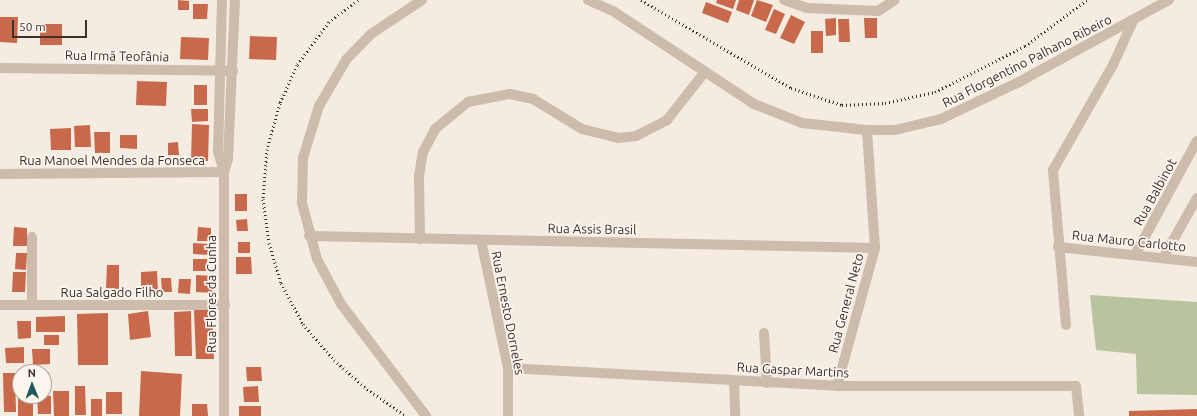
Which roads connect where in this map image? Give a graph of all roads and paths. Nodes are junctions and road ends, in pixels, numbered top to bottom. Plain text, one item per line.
1 (222, 0) edge
2 (235, 0) edge
3 (422, 0) edge
4 (588, 0) edge
5 (784, 0) edge
6 (895, 0) edge
7 (1169, 0) edge
8 (1133, 22) junction
9 (0, 68) edge
10 (220, 70) junction
11 (233, 71) junction
12 (704, 73) junction
13 (867, 130) junction
14 (1197, 141) edge
15 (223, 159) junction
16 (224, 172) junction
17 (0, 174) edge
18 (1197, 198) edge
19 (309, 236) junction
20 (32, 237) dead end
21 (420, 239) junction
22 (481, 240) junction
23 (1058, 247) junction
24 (875, 248) junction
25 (1135, 255) junction
26 (1164, 258) junction
27 (1197, 262) edge
28 (0, 305) edge
29 (32, 305) junction
30 (225, 305) junction
31 (1066, 325) dead end
32 (764, 333) dead end
33 (508, 368) junction
34 (734, 381) junction
35 (767, 383) junction
36 (837, 386) junction
37 (224, 416) edge
38 (426, 416) edge
39 (508, 416) edge
40 (735, 416) edge
41 (1079, 416) edge

1 - 10 street
2 - 11 street
3 - 19 street
4 - 12 street, Rua Florgentino Palhano Ribeiro
5 - 6 street
7 - 8 street, Rua Florgentino Palhano Ribeiro
8 - 13 street, Rua Florgentino Palhano Ribeiro
8 - 23 street
9 - 10 street, Rua Irmã Teofânia
10 - 11 street, Rua Irmã Teofânia
10 - 15 street
11 - 15 street
12 - 13 street, Rua Florgentino Palhano Ribeiro
12 - 21 street
13 - 24 street, Rua General Neto
14 - 25 street, Rua Balbinot
15 - 16 street, Rua Flores da Cunha
16 - 17 street, Rua Manoel Mendes da Fonseca
16 - 30 street, Rua Flores da Cunha
18 - 26 street
19 - 21 street, Rua Assis Brasil
19 - 38 street
20 - 29 street
21 - 22 street, Rua Assis Brasil
22 - 24 street, Rua Assis Brasil
22 - 33 street, Rua Ernesto Dorneles
23 - 25 street, Rua Mauro Carlotto
23 - 31 street
24 - 36 street, Rua General Neto
25 - 26 street, Rua Mauro Carlotto
26 - 27 street, Rua Mauro Carlotto
28 - 29 street, Rua Salgado Filho
29 - 30 street, Rua Salgado Filho
30 - 37 street, Rua Flores da Cunha
32 - 35 street
33 - 34 street, Rua Gaspar Martins
33 - 39 street, Rua Ernesto Dorneles
34 - 35 street, Rua Gaspar Martins
34 - 40 street
35 - 36 street, Rua Gaspar Martins
36 - 41 street, Rua Gaspar Martins

